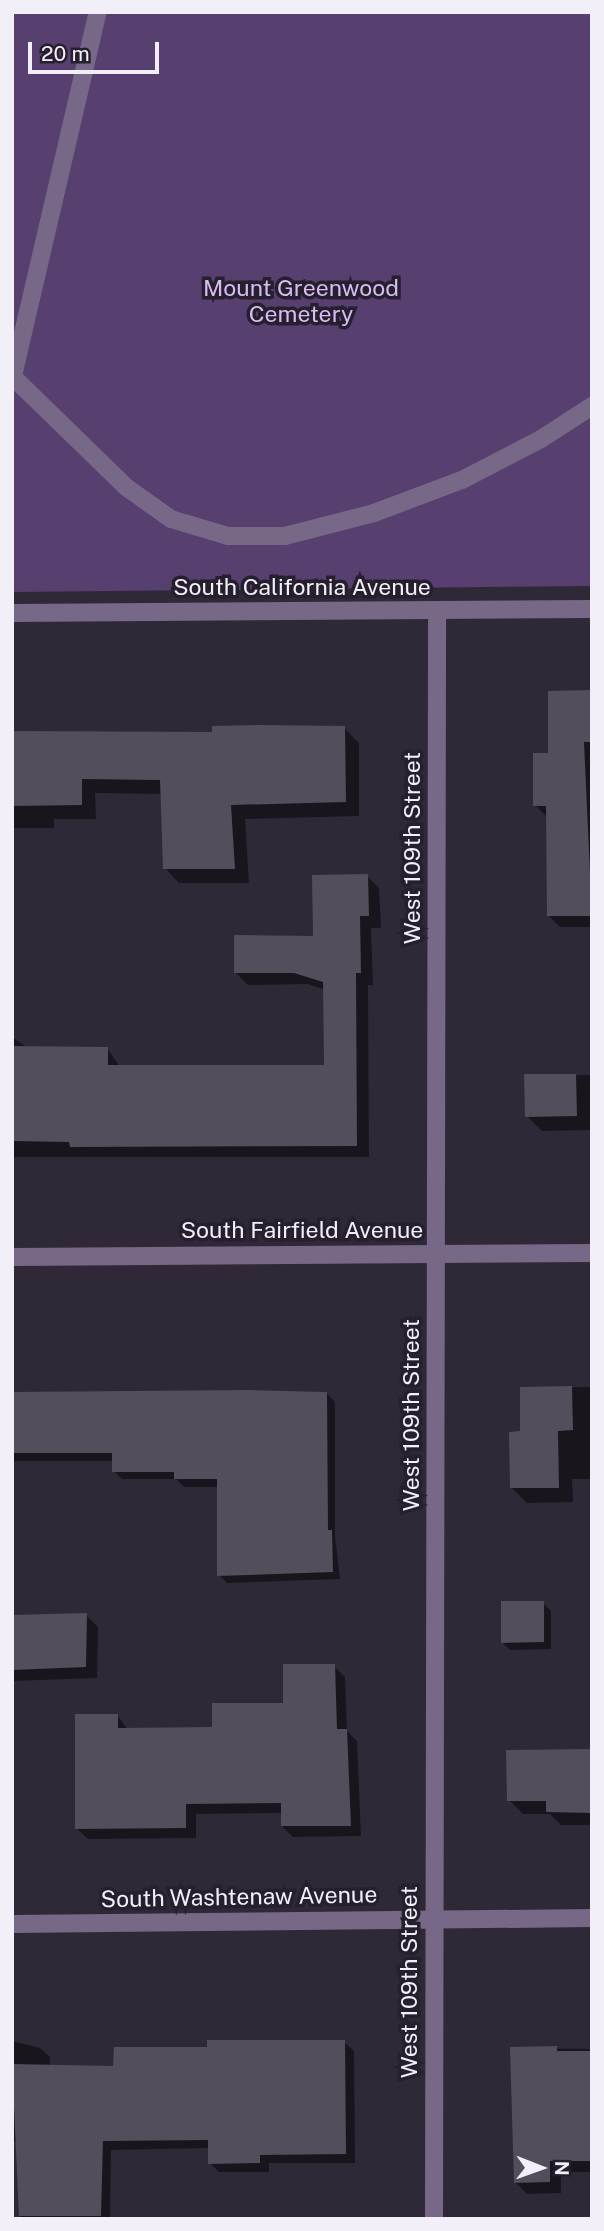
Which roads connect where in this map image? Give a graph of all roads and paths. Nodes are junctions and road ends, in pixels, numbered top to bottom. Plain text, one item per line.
1 (98, 12) edge
2 (13, 376) edge
3 (592, 405) edge
4 (592, 609) edge
5 (437, 611) junction
6 (12, 613) edge
7 (592, 1253) edge
8 (436, 1254) junction
9 (12, 1257) edge
10 (592, 1918) edge
11 (434, 1919) junction
12 (12, 1924) edge
13 (433, 2219) edge

1 - 2 street
2 - 3 street
4 - 5 street, South California Avenue
5 - 6 street, South California Avenue
5 - 8 street, West 109th Street
7 - 8 street, South Fairfield Avenue
8 - 9 street, South Fairfield Avenue
8 - 11 street, West 109th Street
10 - 11 street, South Washtenaw Avenue
11 - 12 street, South Washtenaw Avenue
11 - 13 street, West 109th Street

